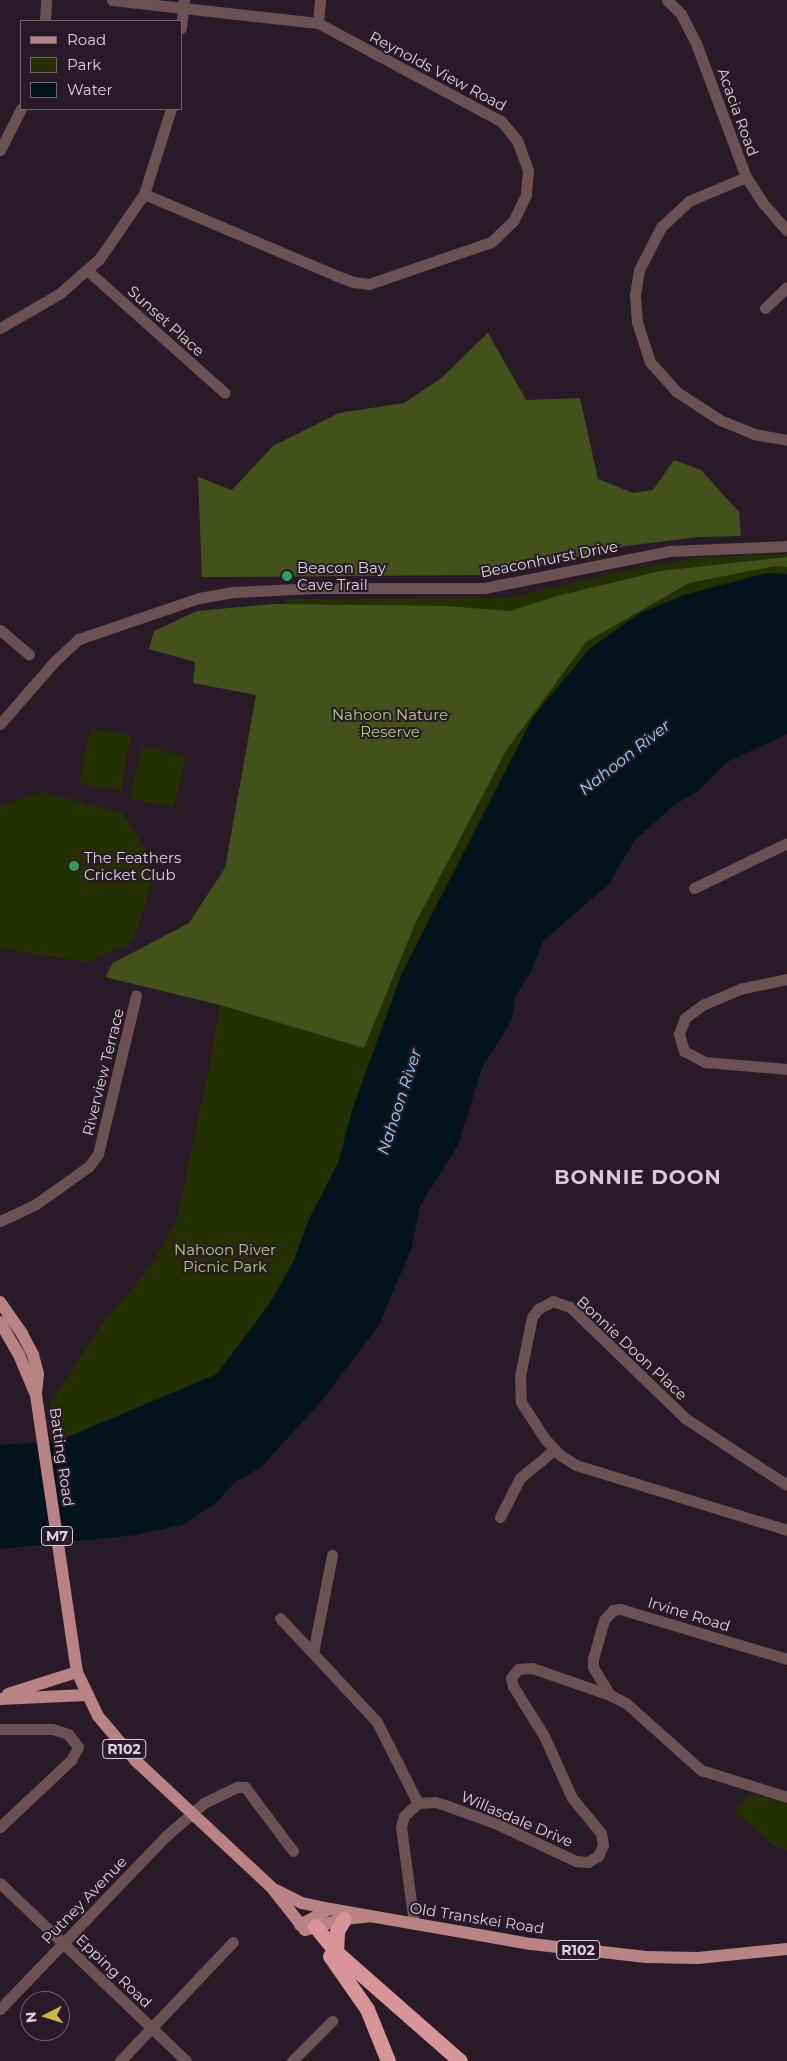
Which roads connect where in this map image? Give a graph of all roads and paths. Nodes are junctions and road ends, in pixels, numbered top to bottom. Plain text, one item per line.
1 (46, 0) edge
2 (112, 0) edge
3 (320, 0) edge
4 (667, 0) edge
5 (184, 4) edge
6 (45, 20) edge
7 (182, 20) edge
8 (318, 23) junction
9 (20, 110) edge
10 (171, 110) edge
11 (0, 150) edge
12 (746, 176) junction
13 (144, 194) junction
14 (787, 231) edge
15 (88, 271) junction
16 (787, 287) edge
17 (765, 308) dead end
18 (0, 328) edge
19 (225, 393) dead end
20 (787, 440) edge
21 (787, 546) edge
22 (0, 630) edge
23 (29, 654) dead end
24 (0, 724) edge
25 (787, 843) edge
26 (694, 888) dead end
27 (787, 979) edge
28 (136, 996) dead end
29 (787, 1069) edge
30 (0, 1221) edge
31 (0, 1302) edge
32 (0, 1322) edge
33 (36, 1395) junction
34 (554, 1450) junction
35 (787, 1486) edge
36 (500, 1518) dead end
37 (787, 1530) edge
38 (332, 1555) dead end
39 (280, 1618) dead end
40 (74, 1649) joint
41 (313, 1653) junction
42 (787, 1659) edge
43 (76, 1672) junction
44 (86, 1695) junction
45 (610, 1695) junction
46 (0, 1698) edge
47 (0, 1729) edge
48 (787, 1797) edge
49 (418, 1803) junction
50 (191, 1812) junction
51 (0, 1827) edge
52 (293, 1851) dead end
53 (0, 1883) edge
54 (272, 1888) junction
55 (330, 1909) junction
56 (371, 1916) junction
57 (344, 1919) junction
58 (305, 1923) junction
59 (414, 1924) junction
60 (233, 1942) dead end
61 (63, 1944) junction
62 (787, 1949) edge
63 (336, 1952) junction
64 (0, 2010) edge
65 (332, 2021) dead end
66 (152, 2028) junction
67 (120, 2061) edge
68 (186, 2061) edge
69 (292, 2061) edge
70 (388, 2061) edge
71 (460, 2061) edge

1 - 6 street
2 - 5 street, Reynolds View Road
3 - 8 street
4 - 12 street, Acacia Road
5 - 7 street
5 - 8 street, Reynolds View Road
8 - 13 street, Reynolds View Road
9 - 11 street
10 - 13 street
12 - 14 street, Acacia Road
12 - 20 street
13 - 15 street
15 - 18 street
15 - 19 street, Sunset Place
16 - 17 street
21 - 24 street, Beaconhurst Drive
22 - 23 street
25 - 26 street
27 - 29 street
28 - 30 street, Riverview Terrace
31 - 33 main road, Batting Road / M7
32 - 33 main road, Batting Road / M7
33 - 40 main road, Batting Road / M7
34 - 35 street, Bonnie Doon Place
34 - 36 street
34 - 37 street, Bonnie Doon Place
38 - 41 street
39 - 41 street
40 - 43 main road, Batting Road / R102
41 - 49 street
42 - 45 street, Irvine Road
43 - 44 main road, R102
43 - 46 main road
44 - 46 main road
44 - 50 main road, R102
45 - 48 street
45 - 49 street, Willasdale Drive
47 - 51 street
49 - 59 street
50 - 52 street, Putney Avenue
50 - 54 main road, R102
50 - 61 street, Putney Avenue
53 - 61 street, Epping Road
54 - 55 main road, Old Transkei Road
54 - 58 main road, R102
55 - 56 main road, Old Transkei Road / R102
55 - 58 main road
56 - 57 main road, Old Transkei Road / R102
56 - 59 main road, Old Transkei Road / R102
57 - 58 main road, Old Transkei Road / R102
57 - 63 highway
58 - 63 highway
58 - 70 highway
59 - 62 main road, Old Transkei Road / R102
60 - 66 street
61 - 64 street, Putney Avenue
61 - 66 street, Epping Road
63 - 71 highway
65 - 69 street
66 - 67 street
66 - 68 street, Epping Road

